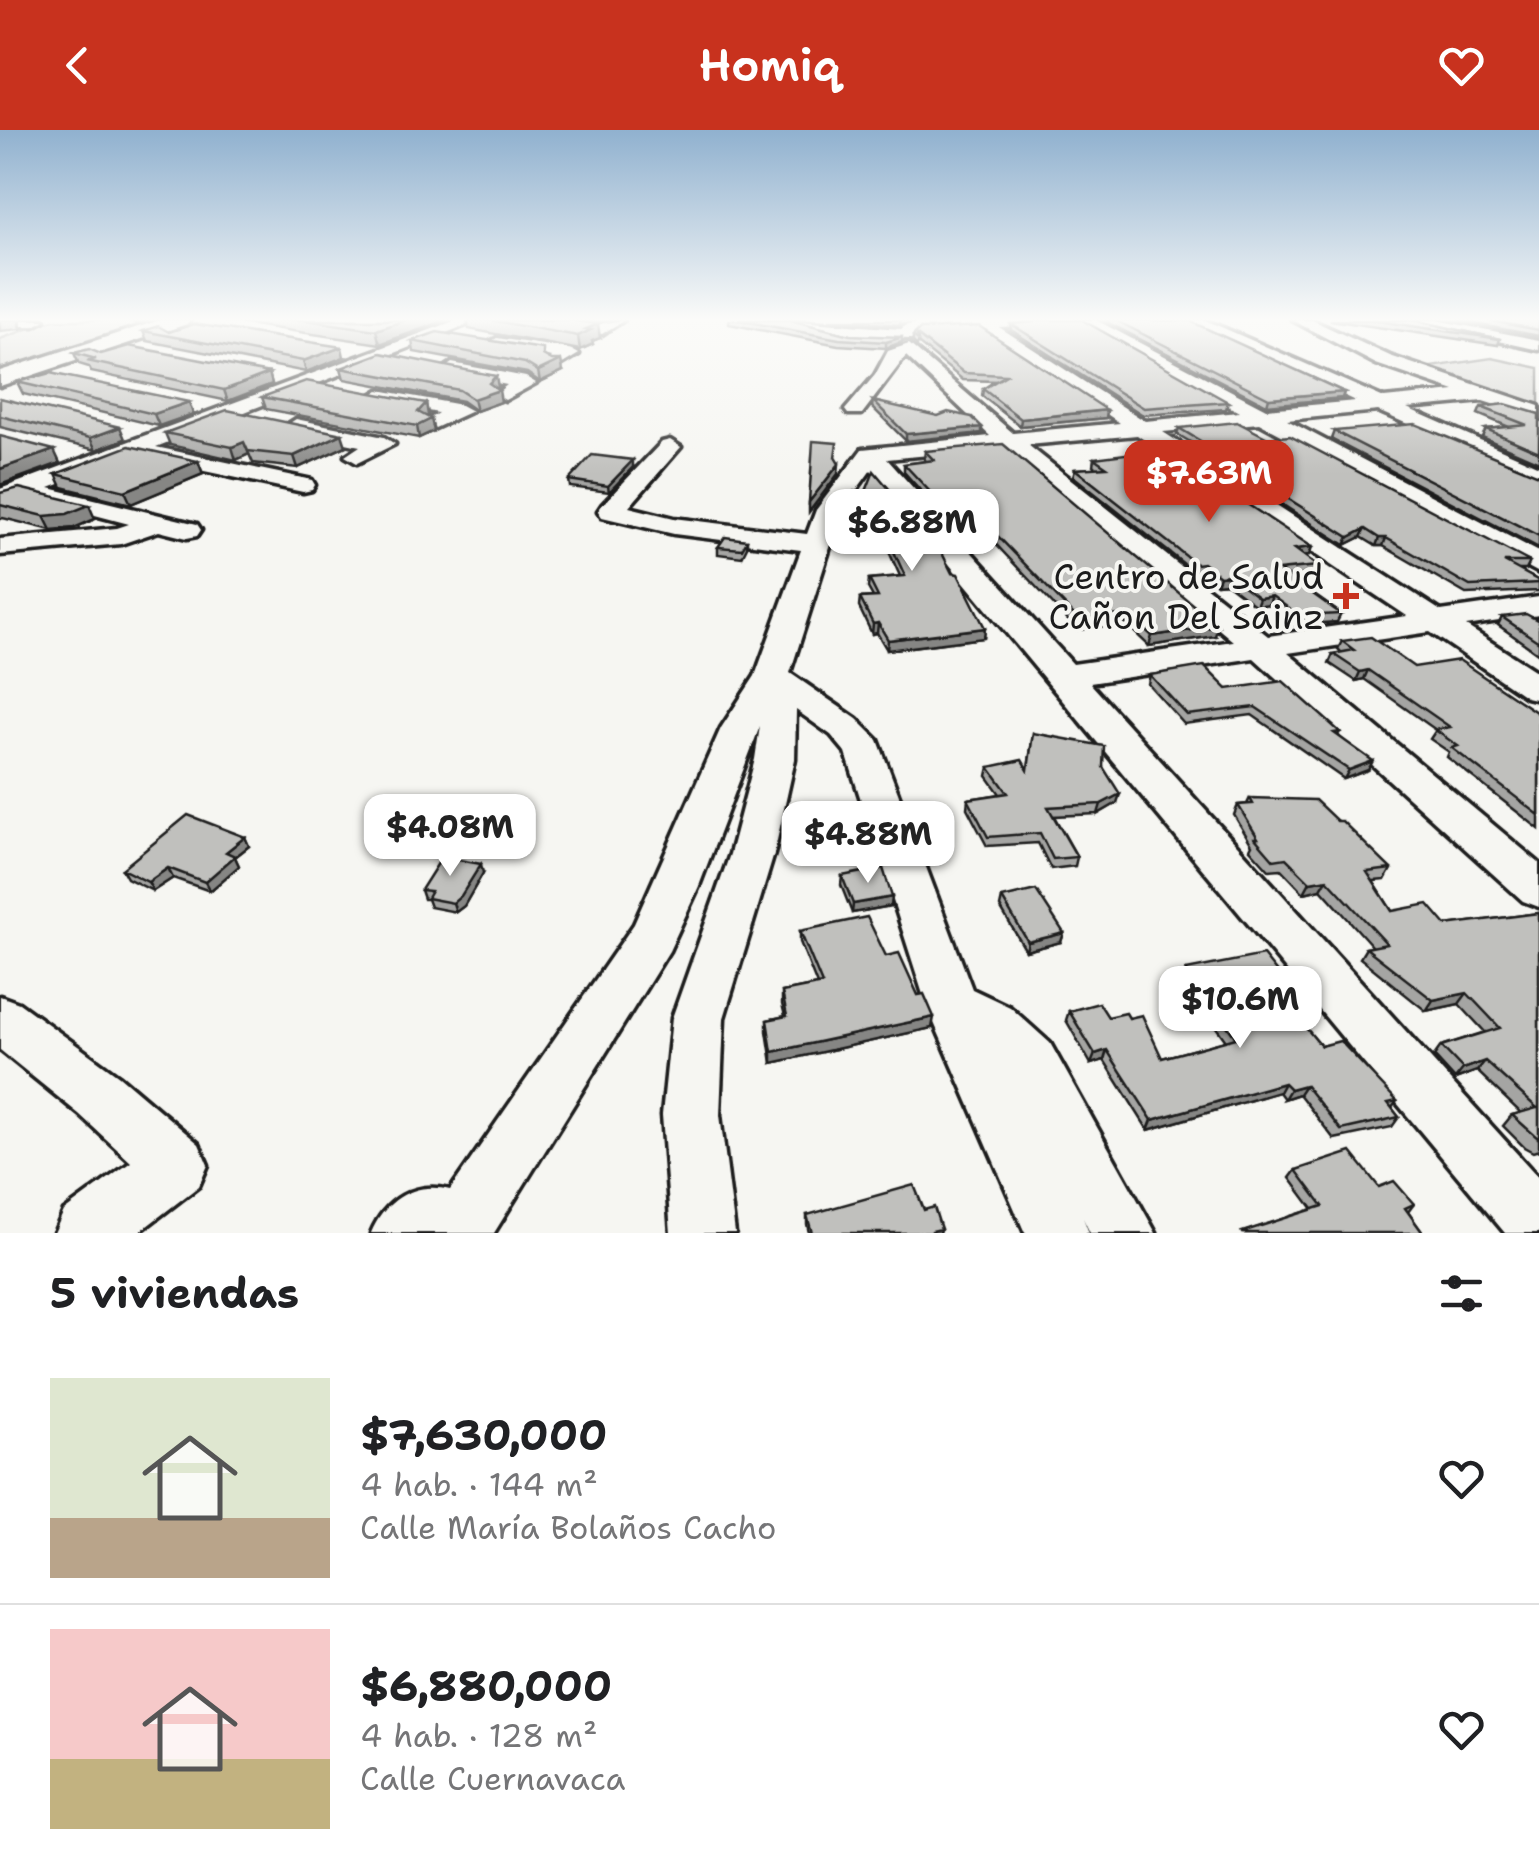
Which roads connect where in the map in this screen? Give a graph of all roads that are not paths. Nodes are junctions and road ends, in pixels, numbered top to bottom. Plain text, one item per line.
1 (42, 371) edge
2 (335, 371) edge
3 (468, 371) edge
4 (886, 371) edge
5 (944, 371) edge
6 (1057, 371) edge
7 (1180, 371) edge
8 (1306, 371) edge
9 (1418, 371) edge
10 (276, 376) dead end
11 (73, 378) edge
12 (9, 382) edge
13 (307, 382) junction
14 (505, 394) dead end
15 (1488, 394) junction
16 (1378, 404) junction
17 (196, 405) dead end
18 (855, 410) dead end
19 (225, 411) junction
20 (1539, 413) edge
21 (1260, 414) junction
22 (435, 422) edge
23 (1142, 426) junction
24 (128, 438) junction
25 (1005, 438) junction
26 (670, 447) dead end
27 (55, 450) edge
28 (870, 454) junction
29 (357, 456) dead end
30 (96, 462) junction
31 (1539, 475) edge
32 (302, 485) dead end
33 (12, 494) edge
34 (157, 523) junction
35 (187, 530) dead end
36 (818, 544) junction
37 (0, 547) edge
38 (1539, 564) edge
39 (1539, 606) edge
40 (1436, 620) junction
41 (1262, 648) junction
42 (772, 676) junction
43 (1064, 676) junction
44 (1539, 689) edge
45 (1539, 889) edge
46 (952, 1004) junction
47 (5, 1031) edge
48 (1539, 1225) edge
49 (441, 1230) edge
50 (86, 1233) edge
51 (703, 1233) edge
52 (1057, 1233) edge
53 (1124, 1233) edge

1 - 12 main road
2 - 13 street
3 - 14 street
4 - 18 street
5 - 25 street
6 - 23 street
7 - 21 street
8 - 16 street
9 - 15 street
10 - 13 street
11 - 12 street
13 - 19 street
13 - 22 street
15 - 16 street
15 - 20 street
16 - 21 street
16 - 31 street
17 - 19 street
19 - 24 street
19 - 29 street
21 - 23 street
21 - 38 street
23 - 25 street
23 - 40 street
24 - 30 street
24 - 32 street
25 - 28 street
25 - 41 street
26 - 36 street
27 - 30 street
28 - 36 street
28 - 43 street
30 - 33 street
33 - 34 street
34 - 35 street
34 - 37 street
36 - 42 street
39 - 40 street
40 - 41 street
40 - 44 street
41 - 43 street
41 - 45 street
42 - 46 street
42 - 49 street
42 - 51 street
43 - 48 street
46 - 52 street
46 - 53 street
47 - 50 street

